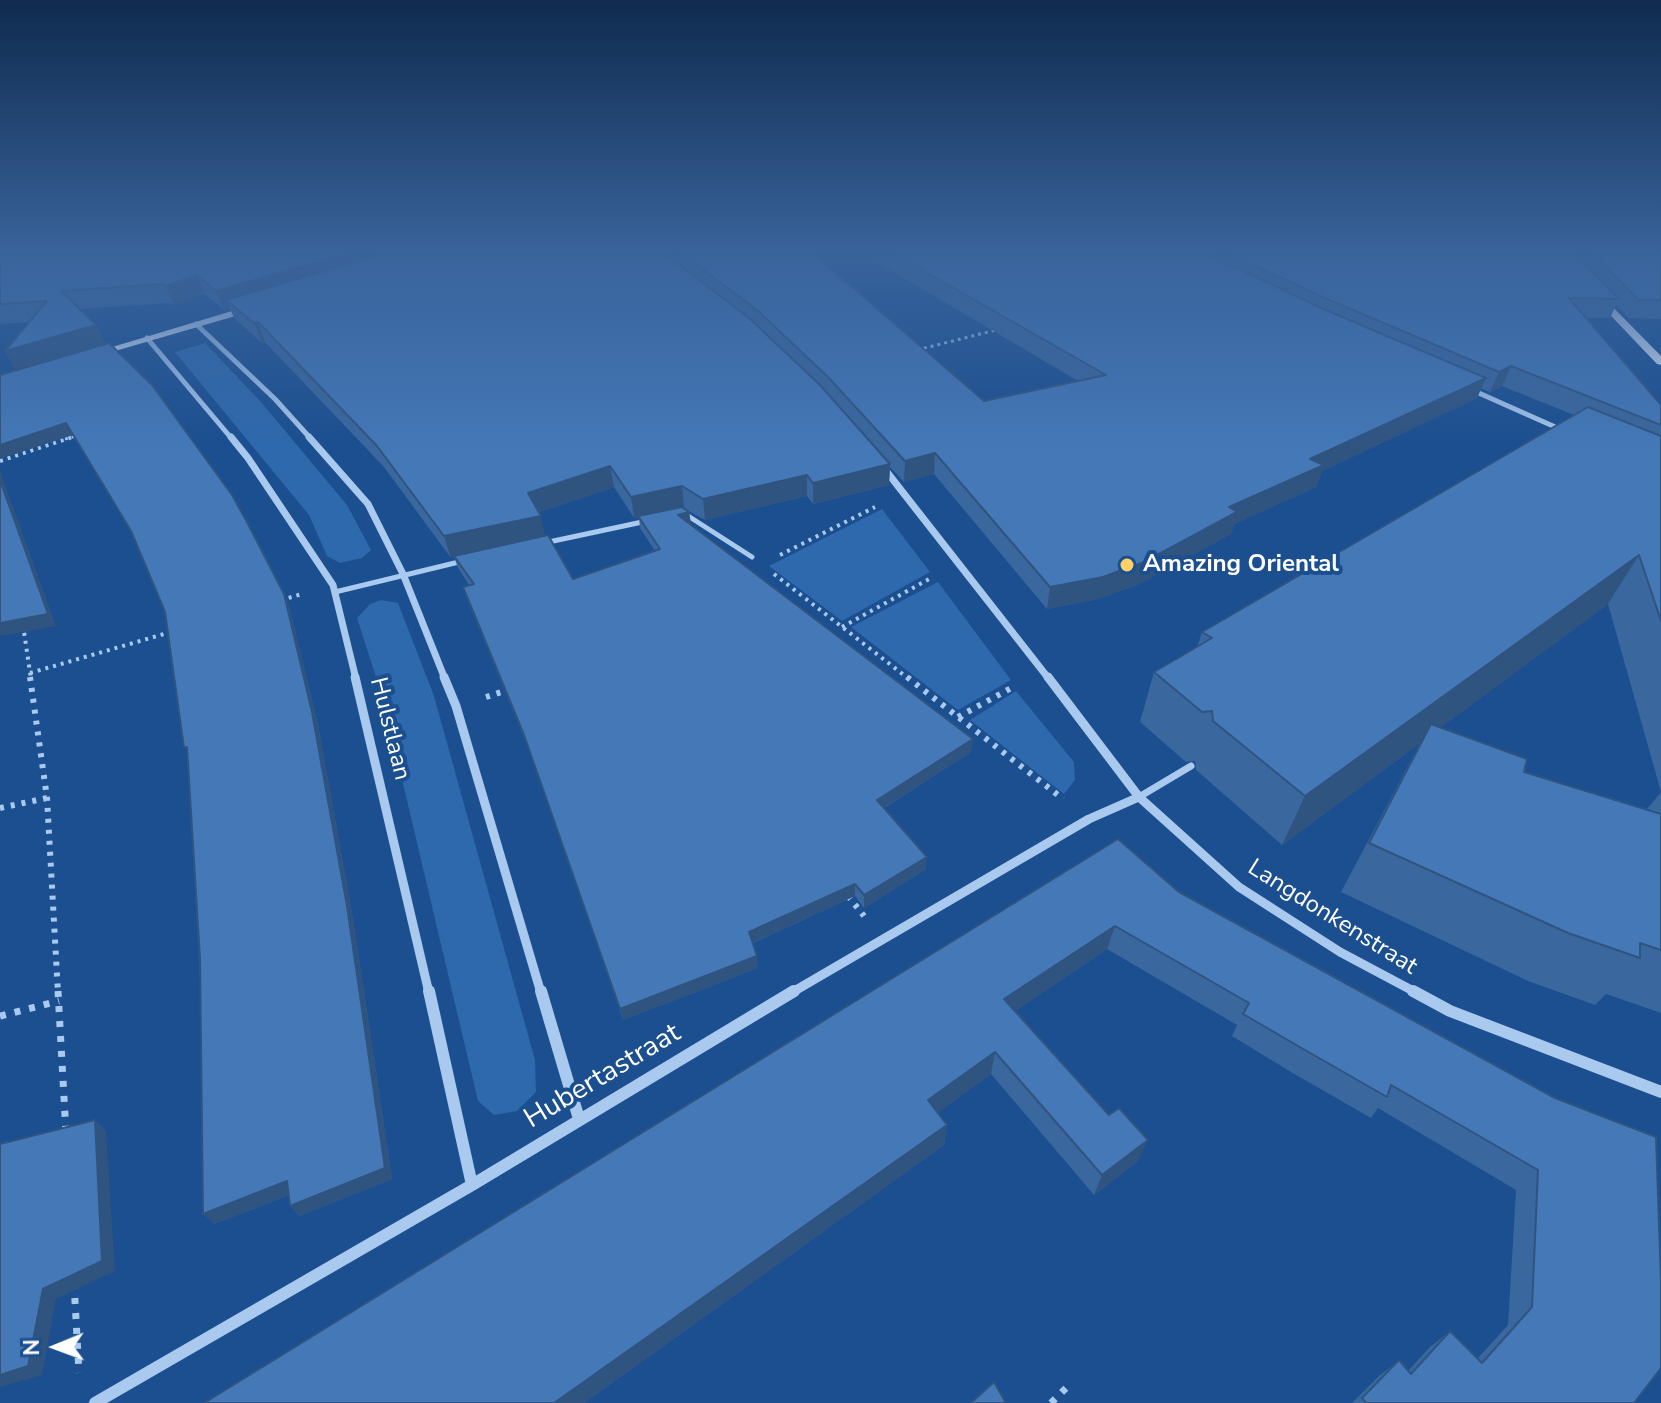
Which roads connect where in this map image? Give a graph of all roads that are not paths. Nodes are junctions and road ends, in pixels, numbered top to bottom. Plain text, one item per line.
1 (208, 320) edge
2 (1620, 320) edge
3 (196, 324) junction
4 (147, 338) junction
5 (82, 357) edge
6 (1661, 362) edge
7 (1470, 389) edge
8 (1567, 432) edge
9 (874, 458) edge
10 (684, 513) edge
11 (653, 520) edge
12 (543, 544) edge
13 (752, 557) road end
14 (465, 561) edge
15 (403, 574) junction
16 (334, 589) junction
17 (1191, 766) dead end
18 (1139, 797) junction
19 (1661, 1092) edge
20 (579, 1119) junction
21 (472, 1185) junction
22 (95, 1403) edge

1 - 3 street
2 - 6 street
3 - 4 street
3 - 15 street
4 - 5 street
4 - 16 street, Hulstlaan
7 - 8 street
9 - 18 street, Langdonkenstraat
10 - 13 lane
11 - 12 lane
14 - 15 lane
15 - 16 lane
15 - 20 street
16 - 21 street, Hulstlaan
17 - 18 lane
18 - 19 street, Langdonkenstraat
18 - 20 street, Hubertastraat
20 - 21 street, Hubertastraat
21 - 22 street, Hubertastraat

